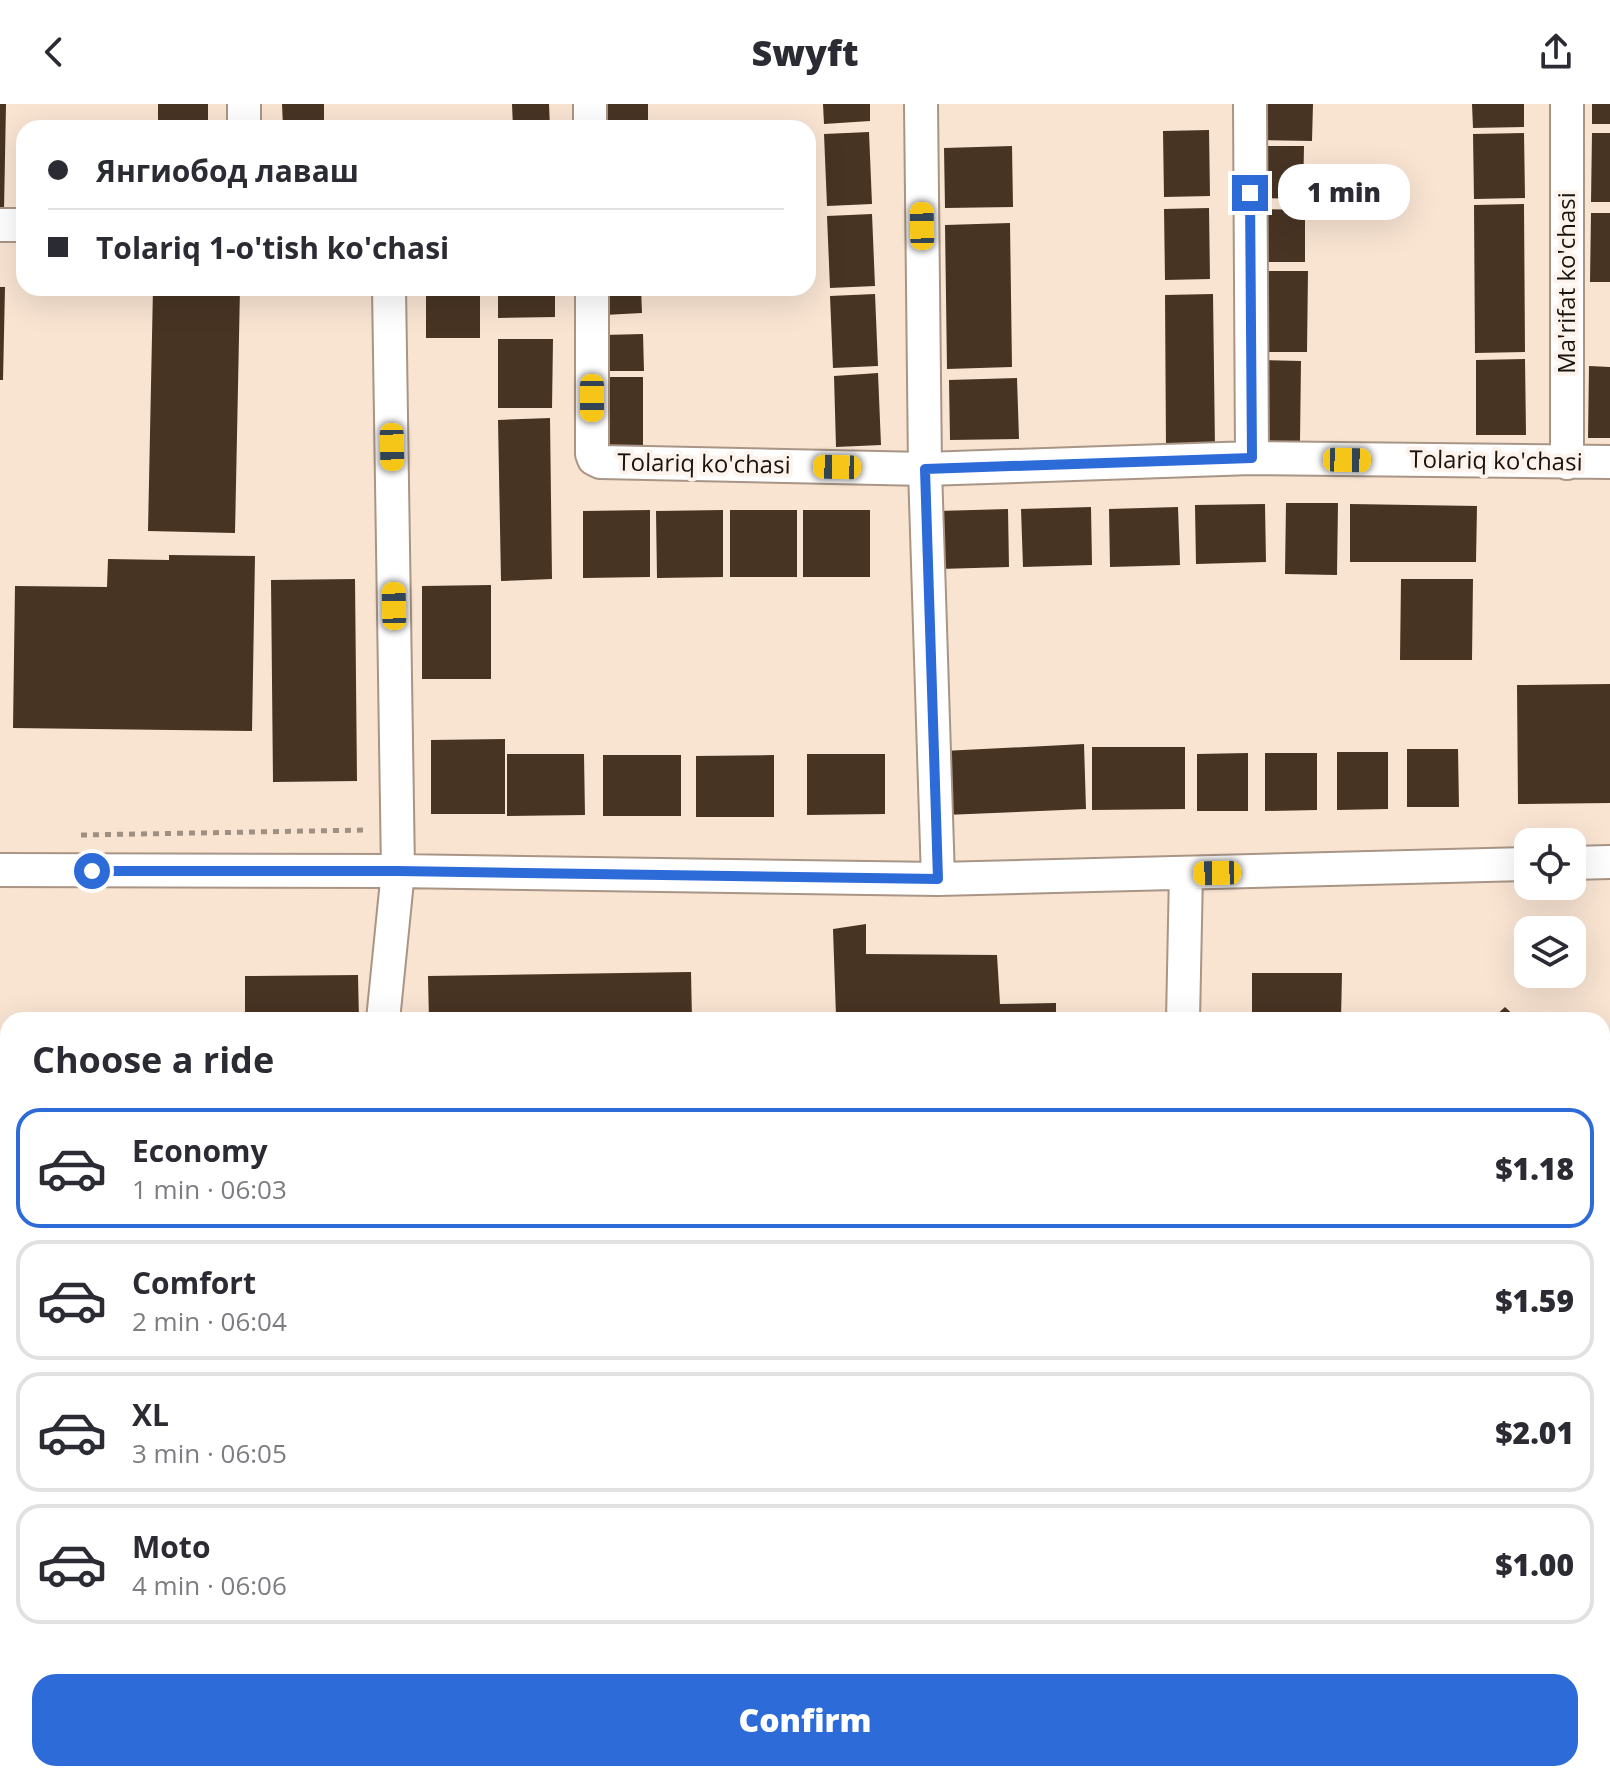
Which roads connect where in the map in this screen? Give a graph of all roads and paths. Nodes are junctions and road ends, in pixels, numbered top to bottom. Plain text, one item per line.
1 (921, 104) edge
2 (1250, 104) edge
3 (1567, 104) edge
4 (389, 296) edge
5 (592, 296) edge
6 (1252, 458) junction
7 (1610, 462) edge
8 (1567, 463) junction
9 (925, 469) junction
10 (397, 829) junction
11 (79, 835) dead end
12 (1610, 862) edge
13 (1586, 863) edge
14 (1514, 864) edge
15 (0, 870) edge
16 (398, 871) junction
17 (1186, 874) junction
18 (938, 879) junction
19 (384, 1012) edge
20 (1183, 1012) edge

1 - 9 street
2 - 6 street
3 - 8 street, Ma'rifat ko'chasi
4 - 10 street
5 - 9 street, Tolariq ko'chasi
6 - 8 street, Tolariq ko'chasi
6 - 9 street, Tolariq ko'chasi
7 - 8 street, Tolariq ko'chasi
9 - 18 street
10 - 11 path
10 - 16 street
12 - 13 street
14 - 17 street
15 - 16 street
16 - 18 street
16 - 19 street
17 - 18 street
17 - 20 street

